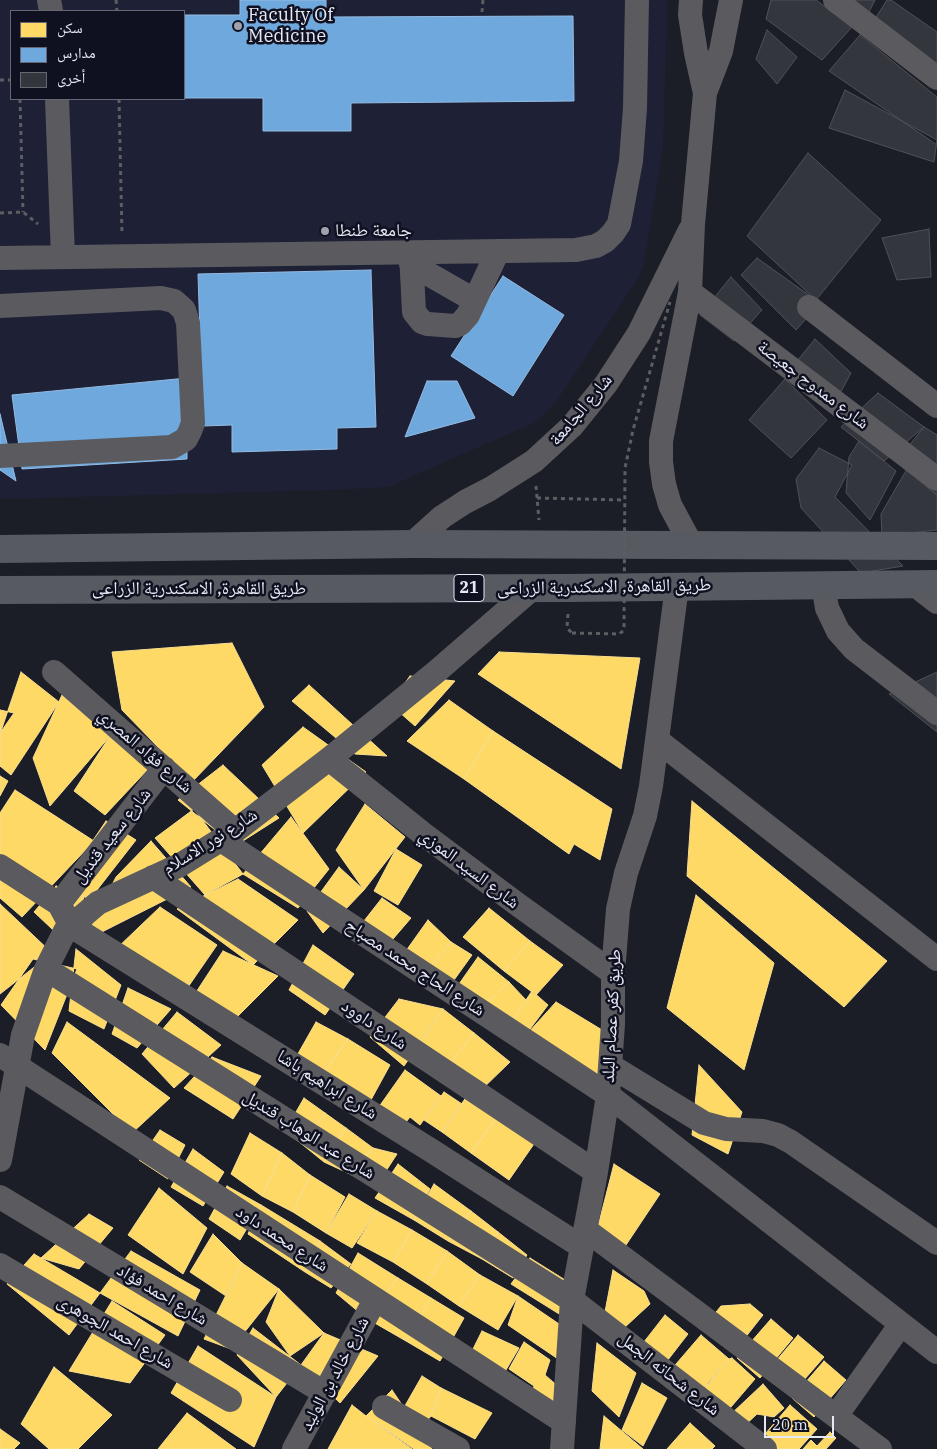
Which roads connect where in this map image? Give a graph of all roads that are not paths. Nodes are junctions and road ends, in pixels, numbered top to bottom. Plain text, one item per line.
1 (637, 0) edge
2 (691, 0) edge
3 (731, 0) edge
4 (835, 0) edge
5 (937, 78) edge
6 (705, 93) junction
7 (57, 100) edge
8 (693, 224) junction
9 (498, 251) junction
10 (63, 257) junction
11 (0, 258) edge
12 (411, 258) junction
13 (680, 297) junction
14 (474, 300) junction
15 (0, 306) edge
16 (808, 307) dead end
17 (937, 406) edge
18 (0, 456) edge
19 (937, 479) edge
20 (412, 544) junction
21 (692, 546) junction
22 (937, 546) edge
23 (0, 549) edge
24 (823, 584) junction
25 (926, 584) edge
26 (678, 586) junction
27 (533, 588) junction
28 (0, 590) edge
29 (937, 602) edge
30 (54, 672) dead end
31 (937, 713) edge
32 (658, 740) junction
33 (329, 759) junction
34 (164, 768) junction
35 (228, 835) junction
36 (0, 866) edge
37 (153, 877) junction
38 (59, 904) junction
39 (71, 926) junction
40 (937, 959) edge
41 (46, 969) junction
42 (613, 973) junction
43 (8, 1061) edge
44 (611, 1066) junction
45 (608, 1096) junction
46 (0, 1160) edge
47 (596, 1172) junction
48 (0, 1197) edge
49 (584, 1238) junction
50 (937, 1243) edge
51 (0, 1265) edge
52 (375, 1300) junction
53 (572, 1300) junction
54 (901, 1324) junction
55 (937, 1352) edge
56 (325, 1393) junction
57 (230, 1400) dead end
58 (384, 1407) dead end
59 (836, 1416) junction
60 (566, 1440) edge
61 (294, 1449) edge
62 (458, 1449) edge
63 (765, 1449) edge
64 (880, 1449) edge

1 - 9 street
2 - 6 street, شارع الجامعة
3 - 6 street
4 - 5 street
6 - 8 street, شارع الجامعة
7 - 10 street
8 - 13 street, شارع الجامعة
8 - 20 street, شارع الجامعة
9 - 12 street
9 - 14 street
10 - 11 street
10 - 12 street
12 - 14 street
12 - 14 street
13 - 19 street, شارع ممدوح جعيصة
13 - 21 street, شارع الجامعة
15 - 18 street
16 - 17 street
20 - 21 highway
20 - 23 highway
21 - 22 highway
24 - 25 highway, طريق القاهرة, الاسكندرية الزراعى / 21
24 - 26 highway, طريق القاهرة, الاسكندرية الزراعى / 21
24 - 31 street
25 - 29 street
26 - 27 highway, طريق القاهرة, الاسكندرية الزراعى / 21
26 - 32 street, طريق كفر عصام البلد
27 - 28 highway, طريق القاهرة, الاسكندرية الزراعى / 21
27 - 33 street, شارع نور الاسلام
30 - 34 street, شارع فؤاد المصري
32 - 40 street
32 - 42 street, طريق كفر عصام البلد
33 - 35 street, شارع نور الاسلام
33 - 42 street, شارع السيد الموزي
34 - 35 street, شارع فؤاد المصري
34 - 38 street, شارع سعيد قنديل
35 - 37 street, شارع نور الاسلام
35 - 45 street, شارع الحاج محمد مصباح
36 - 38 street
37 - 39 street, شارع نور الاسلام
37 - 47 street, شارع داوود
38 - 39 street
39 - 41 street, شارع نور الاسلام
39 - 49 street, شارع ابراهيم باشا
41 - 43 street, شارع نور الاسلام
41 - 53 street, شارع عبد الوهاب قنديل
42 - 44 street, طريق كفر عصام البلد
43 - 46 street, شارع نور الاسلام
43 - 52 street, شارع محمد داود
44 - 45 street, طريق كفر عصام البلد
44 - 50 street
45 - 47 street, طريق كفر عصام البلد
45 - 54 street, شارع الحاج محمد مصباح
47 - 49 street, طريق كفر عصام البلد
48 - 56 street, شارع احمد فؤاد
49 - 53 street, طريق كفر عصام البلد
49 - 59 street, شارع ابراهيم باشا
51 - 57 street, شارع احمد الجوهرى
52 - 56 street, شارع خالد بن الوليد
52 - 60 street, شارع محمد داود
53 - 60 street, طريق كفر عصام البلد
53 - 63 street, شارع شحاته الجمل
54 - 55 street, شارع الحاج محمد مصباح
54 - 59 street
56 - 61 street, شارع خالد بن الوليد
58 - 62 street
59 - 64 street, شارع ابراهيم باشا

